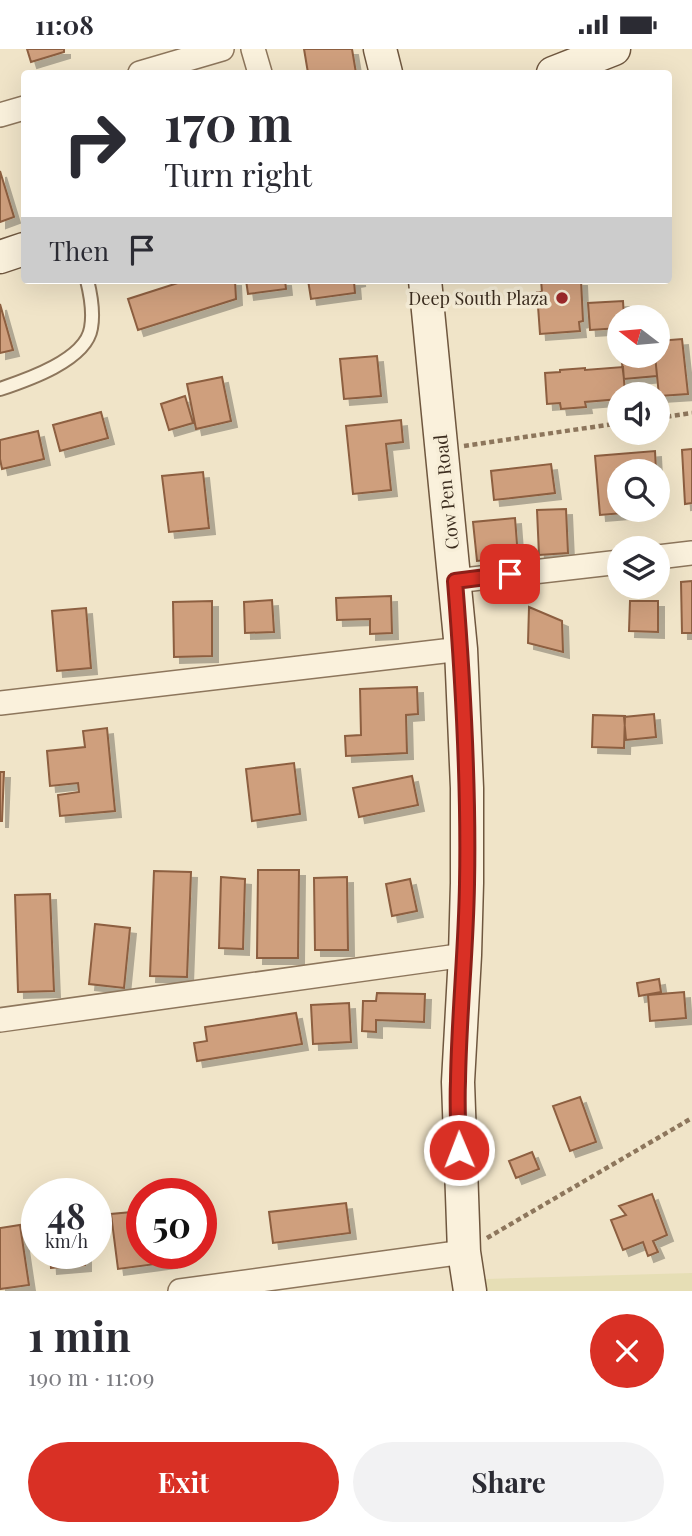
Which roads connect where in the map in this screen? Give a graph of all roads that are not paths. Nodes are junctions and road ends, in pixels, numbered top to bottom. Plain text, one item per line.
1 (222, 49) edge
2 (253, 49) edge
3 (380, 49) edge
4 (614, 49) edge
5 (150, 70) edge
6 (259, 70) edge
7 (385, 70) edge
8 (561, 70) edge
9 (21, 109) edge
10 (0, 115) edge
11 (21, 250) edge
12 (0, 257) edge
13 (89, 284) edge
14 (425, 284) edge
15 (0, 389) edge
16 (692, 553) edge
17 (670, 556) edge
18 (607, 563) edge
19 (455, 581) junction
20 (461, 649) junction
21 (0, 703) edge
22 (465, 955) junction
23 (0, 1020) edge
24 (464, 1252) junction
25 (180, 1291) edge
26 (470, 1291) edge

1 - 5 street
2 - 6 street
3 - 7 main road
4 - 8 main road
9 - 10 street
11 - 12 main road
13 - 15 lane
14 - 19 main road, Cow Pen Road
16 - 17 street
18 - 19 street
19 - 20 main road, Cow Pen Road
20 - 21 street
20 - 22 main road, Cow Pen Road
22 - 23 street
22 - 24 main road, Cow Pen Road
24 - 25 street
24 - 26 main road, Cow Pen Road

